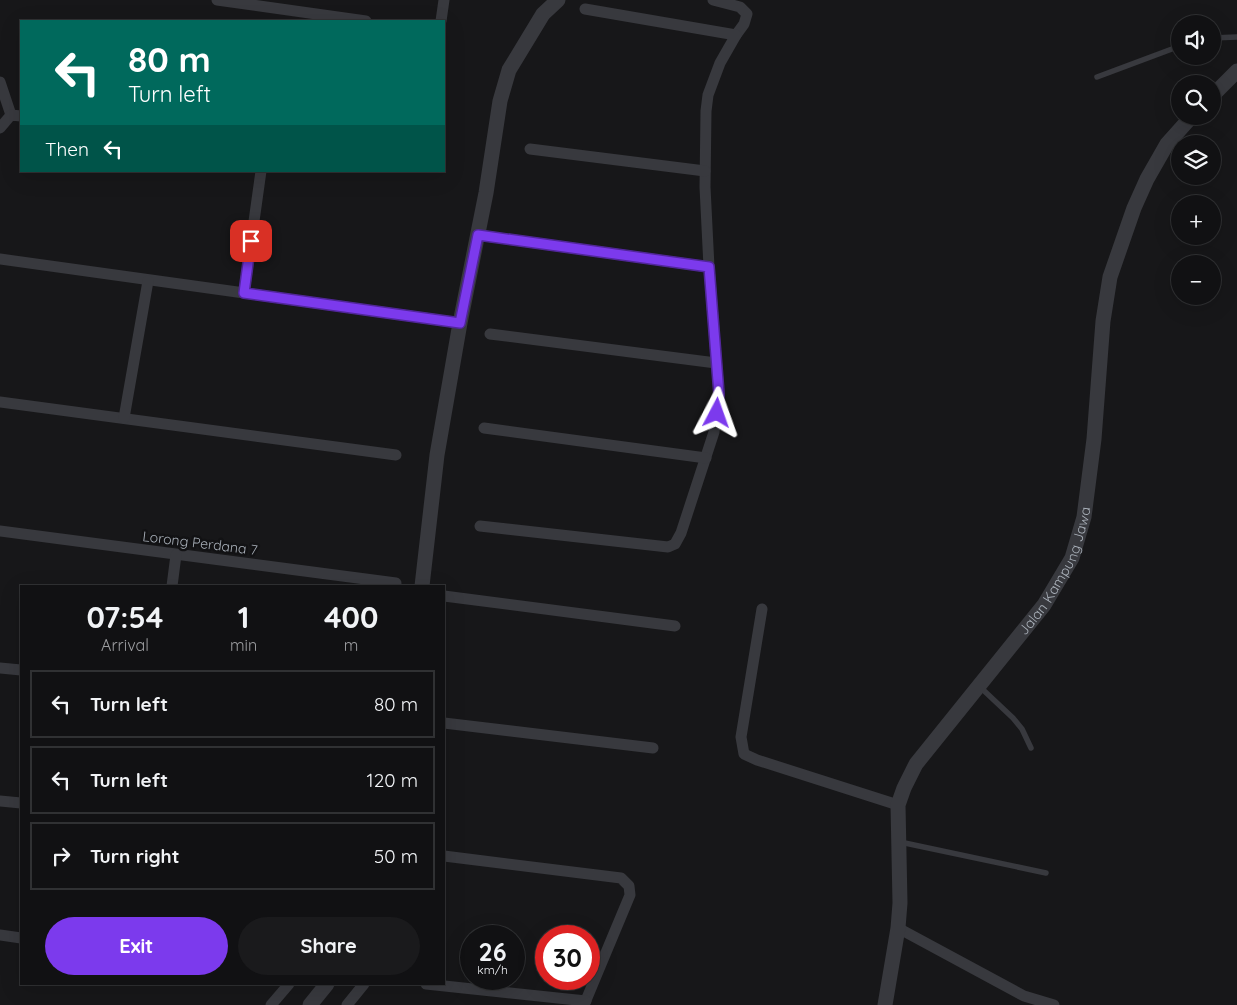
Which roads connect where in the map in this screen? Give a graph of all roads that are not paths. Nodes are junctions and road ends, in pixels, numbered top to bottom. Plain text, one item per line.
1 (217, 0) edge
2 (444, 0) edge
3 (558, 0) edge
4 (713, 0) edge
5 (585, 9) dead end
6 (359, 20) edge
7 (441, 20) edge
8 (736, 35) junction
9 (1237, 37) edge
10 (1221, 38) edge
11 (1171, 49) edge
12 (1237, 71) edge
13 (1097, 78) dead end
14 (0, 82) edge
15 (1221, 87) edge
16 (16, 116) edge
17 (1184, 125) edge
18 (0, 128) edge
19 (530, 149) dead end
20 (706, 171) junction
21 (261, 172) edge
22 (478, 235) junction
23 (0, 259) edge
24 (709, 267) junction
25 (148, 281) junction
26 (244, 293) junction
27 (460, 323) junction
28 (490, 334) dead end
29 (716, 363) junction
30 (0, 402) edge
31 (124, 418) junction
32 (484, 428) dead end
33 (396, 455) dead end
34 (706, 458) junction
35 (480, 526) dead end
36 (0, 531) edge
37 (176, 555) junction
38 (396, 583) dead end
39 (172, 585) edge
40 (422, 585) edge
41 (445, 596) edge
42 (762, 610) dead end
43 (675, 626) dead end
44 (0, 668) edge
45 (20, 670) edge
46 (979, 686) junction
47 (445, 722) edge
48 (654, 748) dead end
49 (1031, 748) dead end
50 (0, 801) edge
51 (20, 804) edge
52 (898, 805) junction
53 (898, 841) junction
54 (445, 856) edge
55 (1046, 874) dead end
56 (898, 928) junction
57 (0, 935) edge
58 (20, 938) edge
59 (288, 985) edge
60 (325, 985) edge
61 (363, 985) edge
62 (434, 985) edge
63 (585, 1003) edge
64 (271, 1005) edge
65 (310, 1005) edge
66 (347, 1005) edge
67 (885, 1005) edge
68 (1054, 1005) edge

1 - 6 street
2 - 7 street
3 - 22 street
4 - 8 street
5 - 8 street
8 - 20 street
9 - 10 lane
11 - 13 lane
12 - 15 street
14 - 16 street
16 - 18 street
17 - 46 street, Jalan Kampung Jawa
19 - 20 street
20 - 24 street
21 - 26 street
22 - 24 street
22 - 27 street
23 - 25 street
24 - 29 street
25 - 26 street
25 - 31 street
26 - 27 street
27 - 40 street
28 - 29 street
29 - 34 street
30 - 31 street
31 - 33 street
32 - 34 street
34 - 35 street
36 - 37 street, Lorong Perdana 7
37 - 38 street, Lorong Perdana 7
37 - 39 street
41 - 43 street
42 - 52 street
44 - 45 street
46 - 49 lane
46 - 52 street, Jalan Kampung Jawa
47 - 48 street
50 - 51 street
52 - 53 street, Jalan Kampung Jawa
53 - 55 lane
53 - 56 street, Jalan Kampung Jawa
54 - 63 street
56 - 67 street, Jalan Kampung Jawa
56 - 68 street
57 - 58 street
59 - 64 street
60 - 65 street
61 - 66 street
62 - 63 street

